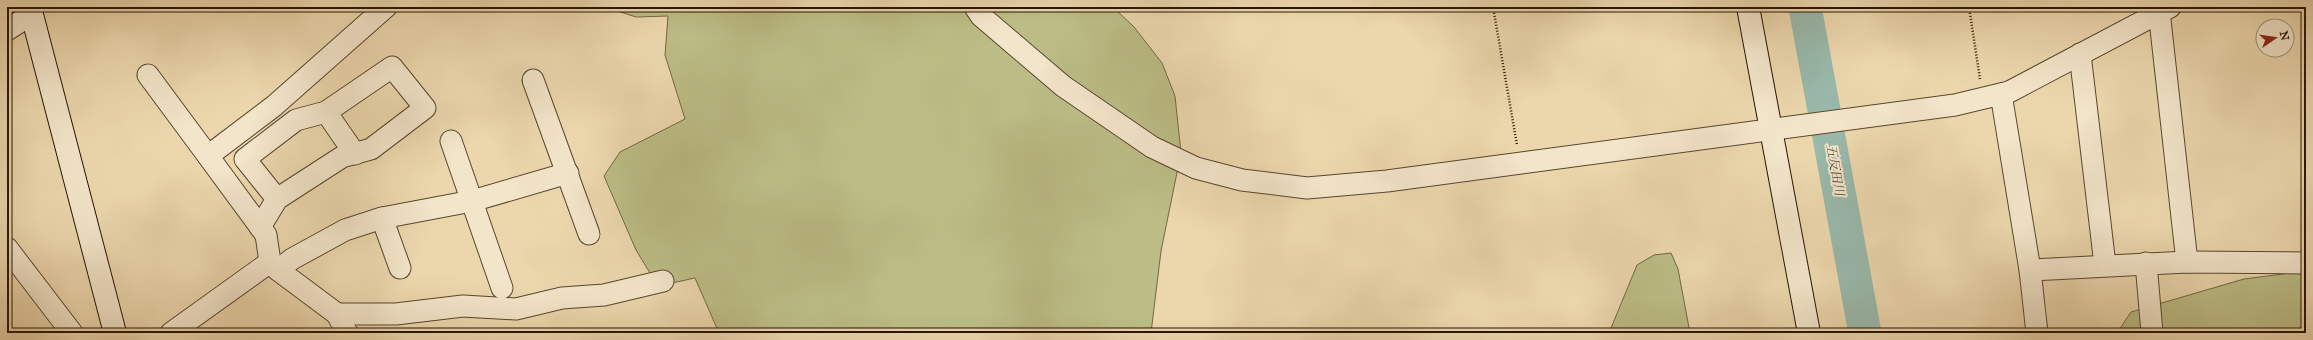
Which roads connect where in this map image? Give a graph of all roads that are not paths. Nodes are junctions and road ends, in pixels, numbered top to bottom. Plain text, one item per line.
1 (386, 7) edge
2 (975, 7) edge
3 (1748, 7) edge
4 (2165, 9) edge
5 (31, 10) edge
6 (7, 30) edge
7 (2080, 54) junction
8 (148, 74) dead end
9 (533, 80) dead end
10 (1992, 96) junction
11 (326, 112) junction
12 (1770, 131) junction
13 (451, 141) dead end
14 (354, 154) junction
15 (208, 156) junction
16 (568, 173) junction
17 (277, 199) junction
18 (472, 201) junction
19 (382, 218) junction
20 (260, 227) junction
21 (590, 234) dead end
22 (7, 248) edge
23 (2187, 262) junction
24 (2146, 263) junction
25 (2306, 263) edge
26 (2105, 265) junction
27 (274, 266) junction
28 (400, 268) dead end
29 (2030, 270) junction
30 (663, 281) dead end
31 (502, 288) dead end
32 (337, 314) junction
33 (72, 333) edge
34 (115, 333) edge
35 (171, 333) edge
36 (347, 333) edge
37 (1809, 333) edge
38 (2037, 333) edge
39 (2152, 333) edge

1 - 15 street
2 - 12 street
3 - 12 street
4 - 7 street
4 - 23 street
5 - 6 street
5 - 34 street
7 - 10 street
7 - 26 street
8 - 15 street
9 - 16 street
10 - 12 street
10 - 29 street
11 - 14 street
11 - 14 street
11 - 17 street
12 - 37 street
13 - 18 street
14 - 17 street
15 - 20 street
16 - 18 street
16 - 21 street
17 - 20 street
18 - 19 street
18 - 31 street
19 - 27 street
19 - 28 street
20 - 27 street
22 - 33 street
23 - 24 street
23 - 25 street
24 - 26 street
24 - 39 street
26 - 29 street
27 - 32 street
27 - 35 street
29 - 38 street
30 - 32 street
32 - 36 street

